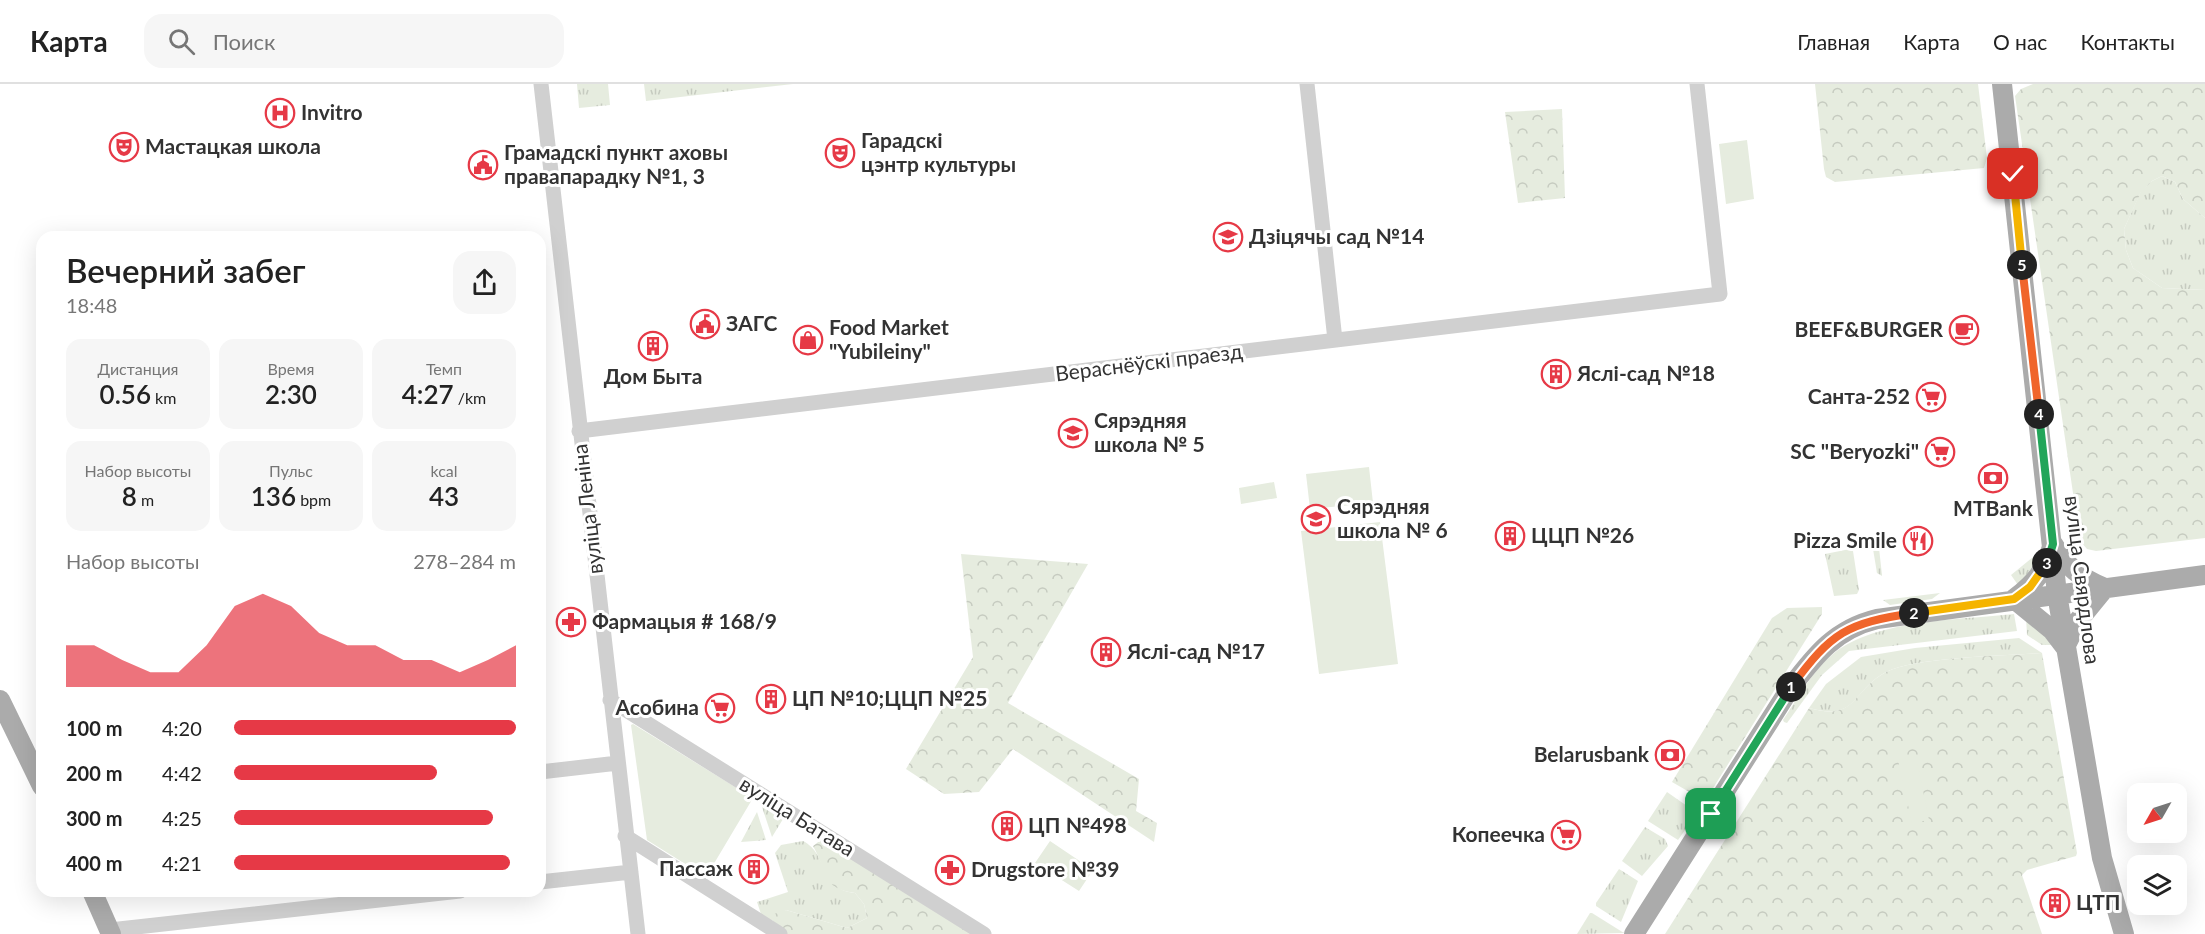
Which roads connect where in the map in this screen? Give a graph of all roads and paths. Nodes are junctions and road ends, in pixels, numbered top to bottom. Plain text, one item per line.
1 (541, 84) edge
2 (1307, 84) edge
3 (1697, 84) edge
4 (2002, 84) edge
5 (1335, 340) junction
6 (579, 431) junction
7 (2053, 544) junction
8 (2205, 575) edge
9 (2105, 588) junction
10 (2057, 594) junction
11 (2014, 599) junction
12 (2065, 646) junction
13 (0, 700) edge
14 (610, 700) junction
15 (618, 763) junction
16 (546, 771) edge
17 (36, 774) edge
18 (626, 836) junction
19 (631, 872) junction
20 (546, 881) edge
21 (95, 897) edge
22 (409, 897) edge
23 (110, 932) edge
24 (638, 934) edge
25 (780, 934) edge
26 (984, 934) edge
27 (1634, 934) edge
28 (2124, 934) edge

1 - 6 street, вуліца Леніна
2 - 5 street
3 - 5 street, Вераснёўскі праезд
4 - 7 main road, вуліца Свярдлова
5 - 6 street, Вераснёўскі праезд
6 - 14 street, вуліца Леніна
7 - 9 main road
7 - 10 main road, вуліца Свярдлова
7 - 11 main road
8 - 9 main road
9 - 10 main road
9 - 12 main road
10 - 11 main road
10 - 12 main road, вуліца Свярдлова
11 - 12 main road
11 - 27 main road
12 - 28 main road, вуліца Свярдлова
13 - 17 main road
14 - 15 street, вуліца Леніна
14 - 26 street, вуліца Батава
15 - 16 street
15 - 18 street, вуліца Леніна
18 - 19 street, вуліца Леніна
18 - 25 street
19 - 20 street
19 - 24 street, вуліца Леніна
21 - 23 main road
22 - 23 street

